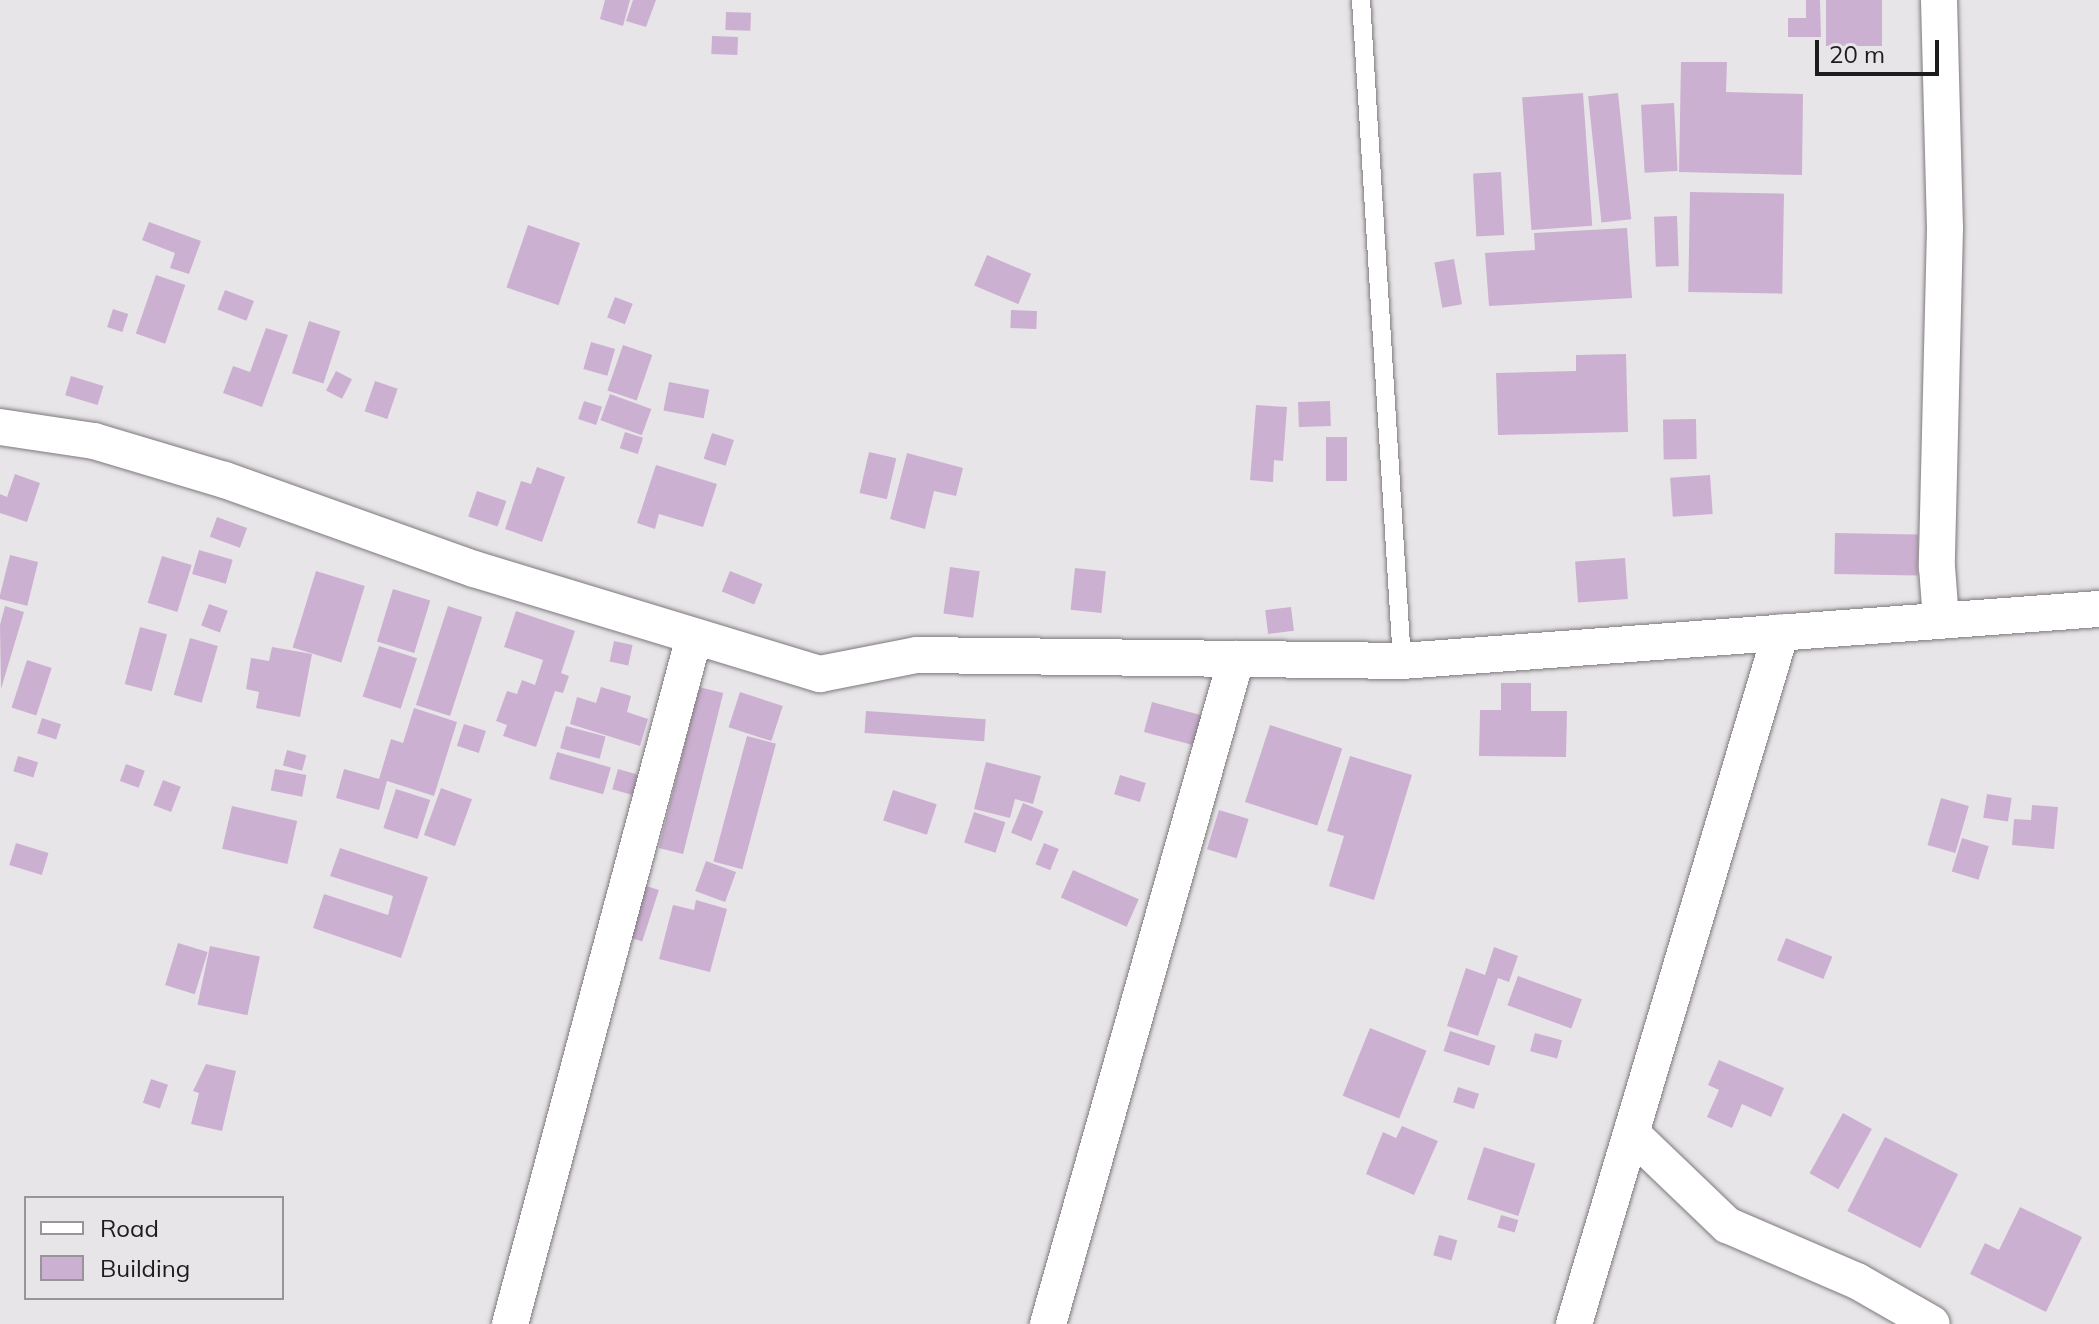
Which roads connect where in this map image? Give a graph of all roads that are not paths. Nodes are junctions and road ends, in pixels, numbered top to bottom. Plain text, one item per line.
1 (1361, 0) edge
2 (1939, 0) edge
3 (0, 427) edge
4 (2099, 609) edge
5 (1941, 620) junction
6 (1781, 632) junction
7 (694, 637) junction
8 (1236, 659) junction
9 (1402, 661) junction
10 (1632, 1134) junction
11 (510, 1324) edge
12 (1048, 1324) edge
13 (1574, 1324) edge
14 (1932, 1324) edge

1 - 9 lane
2 - 5 street
3 - 7 street
4 - 5 street
5 - 6 street
6 - 9 street
6 - 10 street
7 - 8 street
7 - 11 street
8 - 9 street
8 - 12 street
10 - 13 street
10 - 14 street

